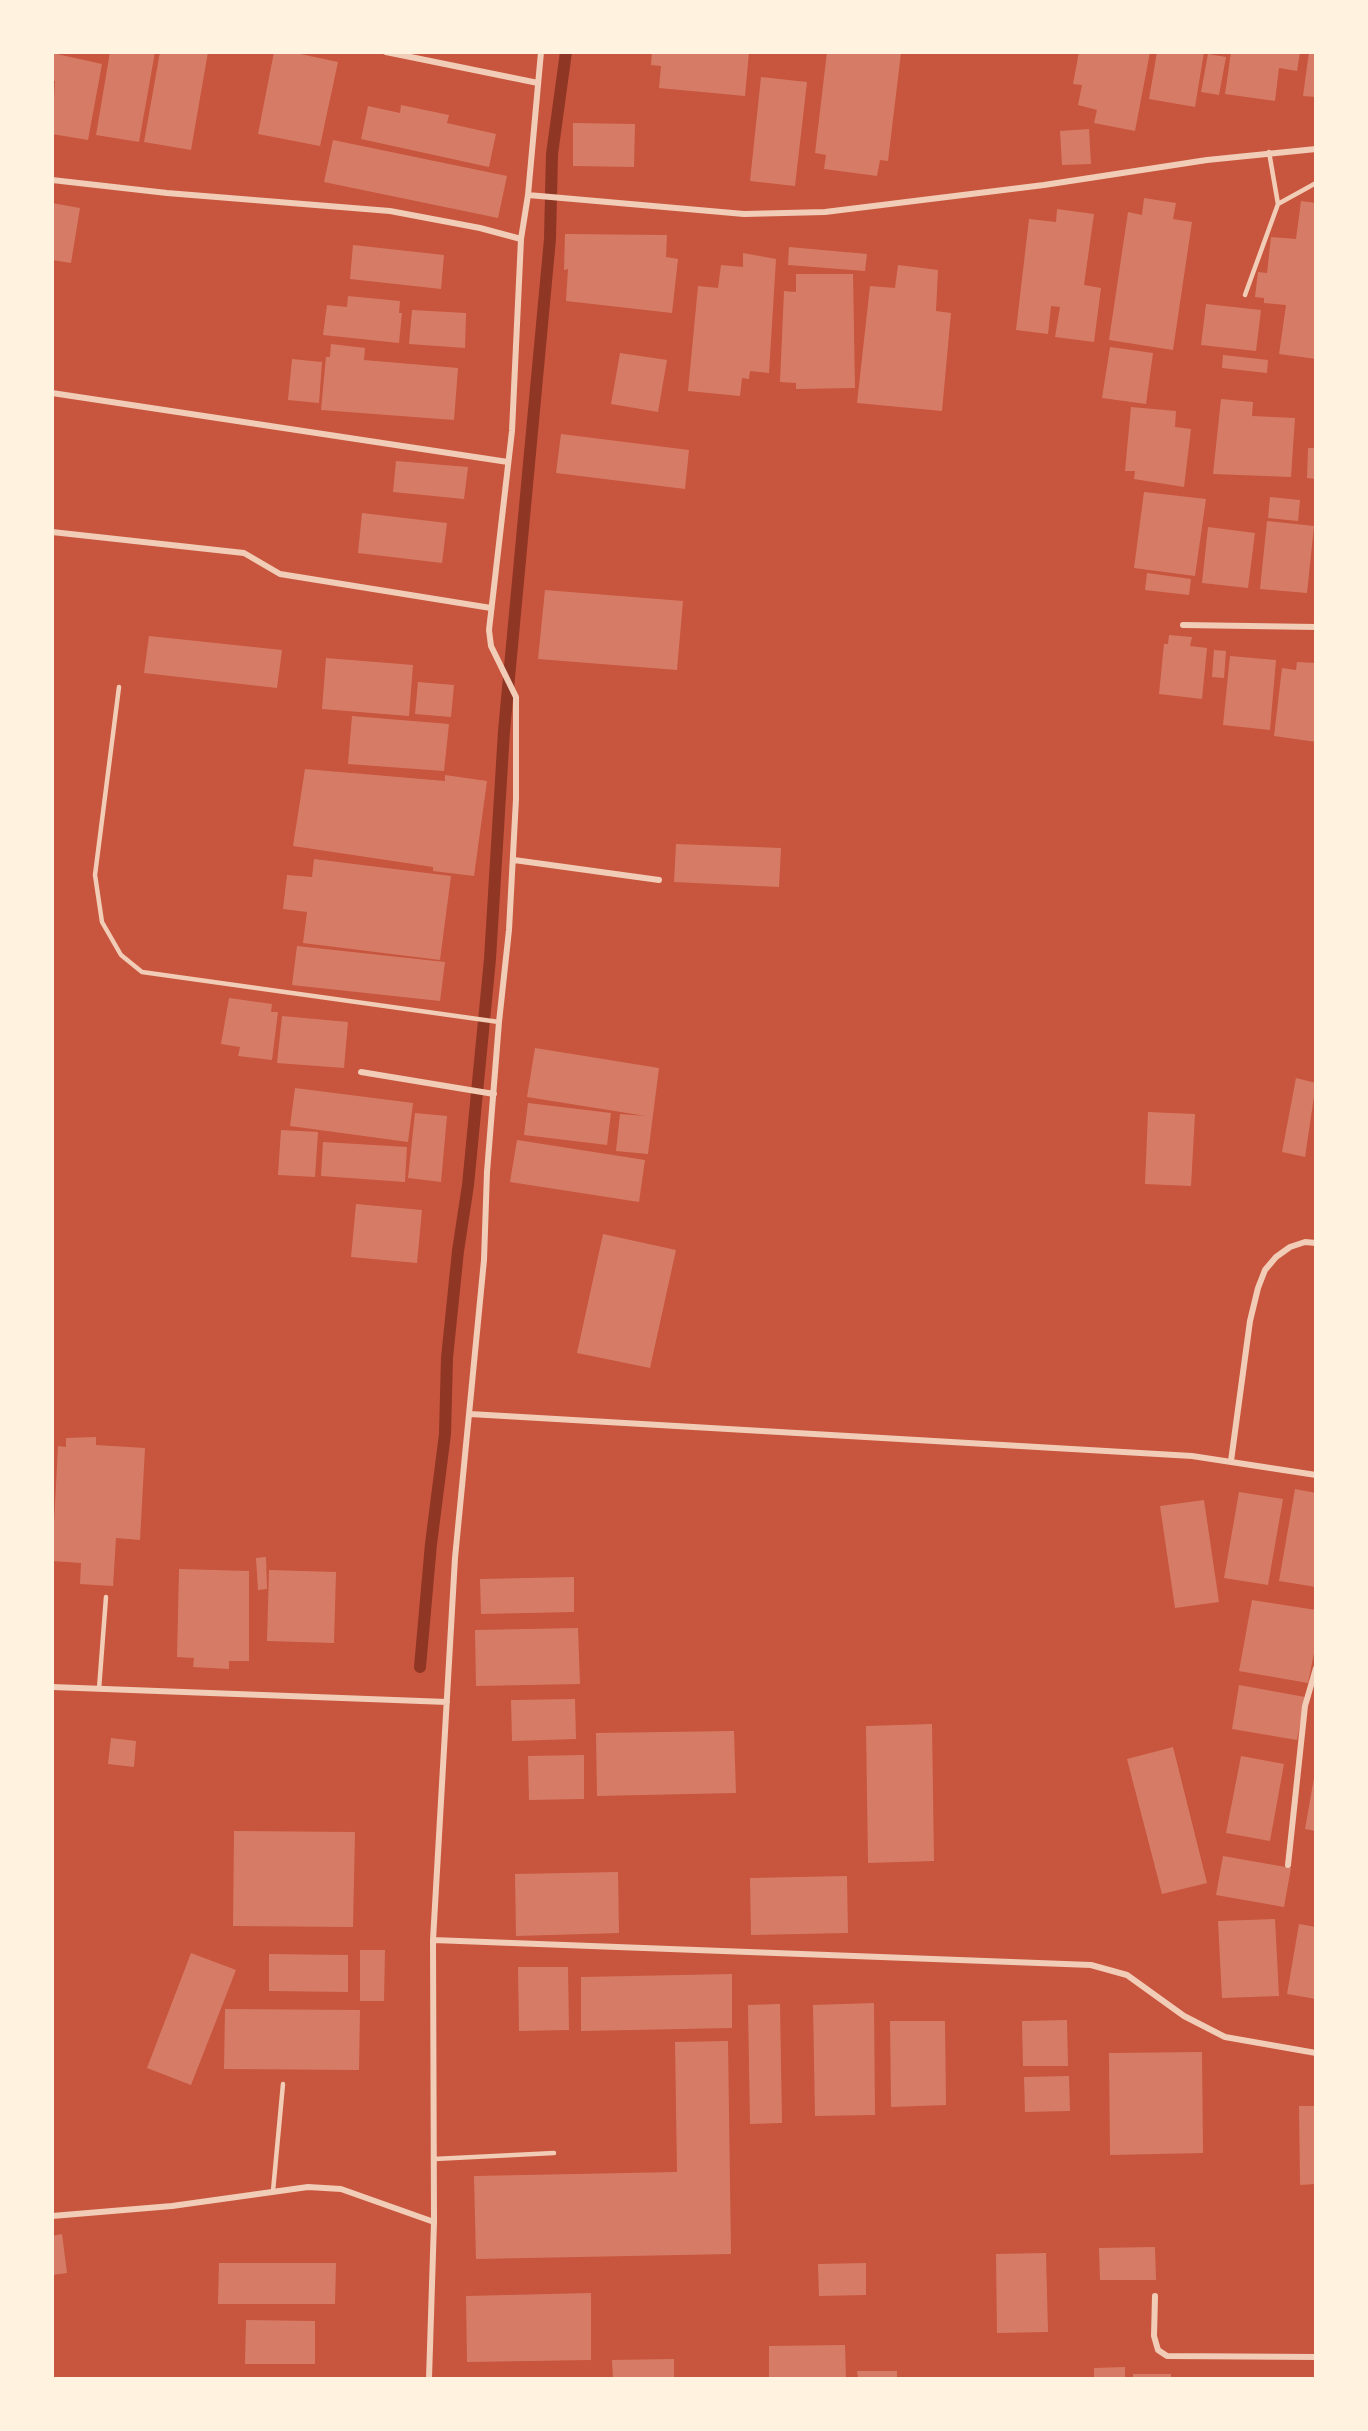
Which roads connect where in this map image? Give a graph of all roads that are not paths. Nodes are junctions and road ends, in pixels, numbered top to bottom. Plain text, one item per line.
1 (386, 52) edge
2 (541, 52) edge
3 (538, 83) junction
4 (1316, 149) edge
5 (1269, 152) junction
6 (52, 180) edge
7 (1316, 183) edge
8 (528, 195) junction
9 (1278, 204) junction
10 (521, 239) junction
11 (1245, 295) dead end
12 (52, 393) edge
13 (508, 462) junction
14 (52, 532) edge
15 (491, 608) junction
16 (1183, 625) dead end
17 (1316, 627) edge
18 (119, 687) dead end
19 (514, 860) junction
20 (660, 880) dead end
21 (498, 1022) junction
22 (361, 1072) dead end
23 (494, 1094) junction
24 (1316, 1244) edge
25 (470, 1414) junction
26 (1231, 1461) junction
27 (1316, 1475) edge
28 (106, 1597) dead end
29 (1316, 1668) edge
30 (52, 1687) edge
31 (99, 1689) junction
32 (447, 1702) junction
33 (1288, 1865) dead end
34 (433, 1940) junction
35 (1316, 2053) edge
36 (283, 2084) dead end
37 (554, 2153) dead end
38 (434, 2159) junction
39 (273, 2191) junction
40 (52, 2217) edge
41 (434, 2222) junction
42 (1155, 2296) dead end
43 (1316, 2357) edge
44 (429, 2379) edge

1 - 3 street
2 - 3 street
3 - 8 street
4 - 5 street
5 - 8 street
5 - 9 lane
6 - 10 street
7 - 9 lane
8 - 10 street
9 - 11 lane
10 - 13 street
12 - 13 street
13 - 15 street
14 - 15 street
15 - 19 street
16 - 17 street
18 - 21 lane
19 - 20 street
19 - 21 street
21 - 23 street
22 - 23 street
23 - 25 street
24 - 26 street
25 - 26 street
25 - 32 street
26 - 27 street
28 - 31 lane
29 - 33 street
30 - 31 street
31 - 32 street
32 - 34 street
34 - 35 street
34 - 38 street
36 - 39 lane
37 - 38 lane
38 - 41 street
39 - 40 street
39 - 41 street
41 - 44 street
42 - 43 street

